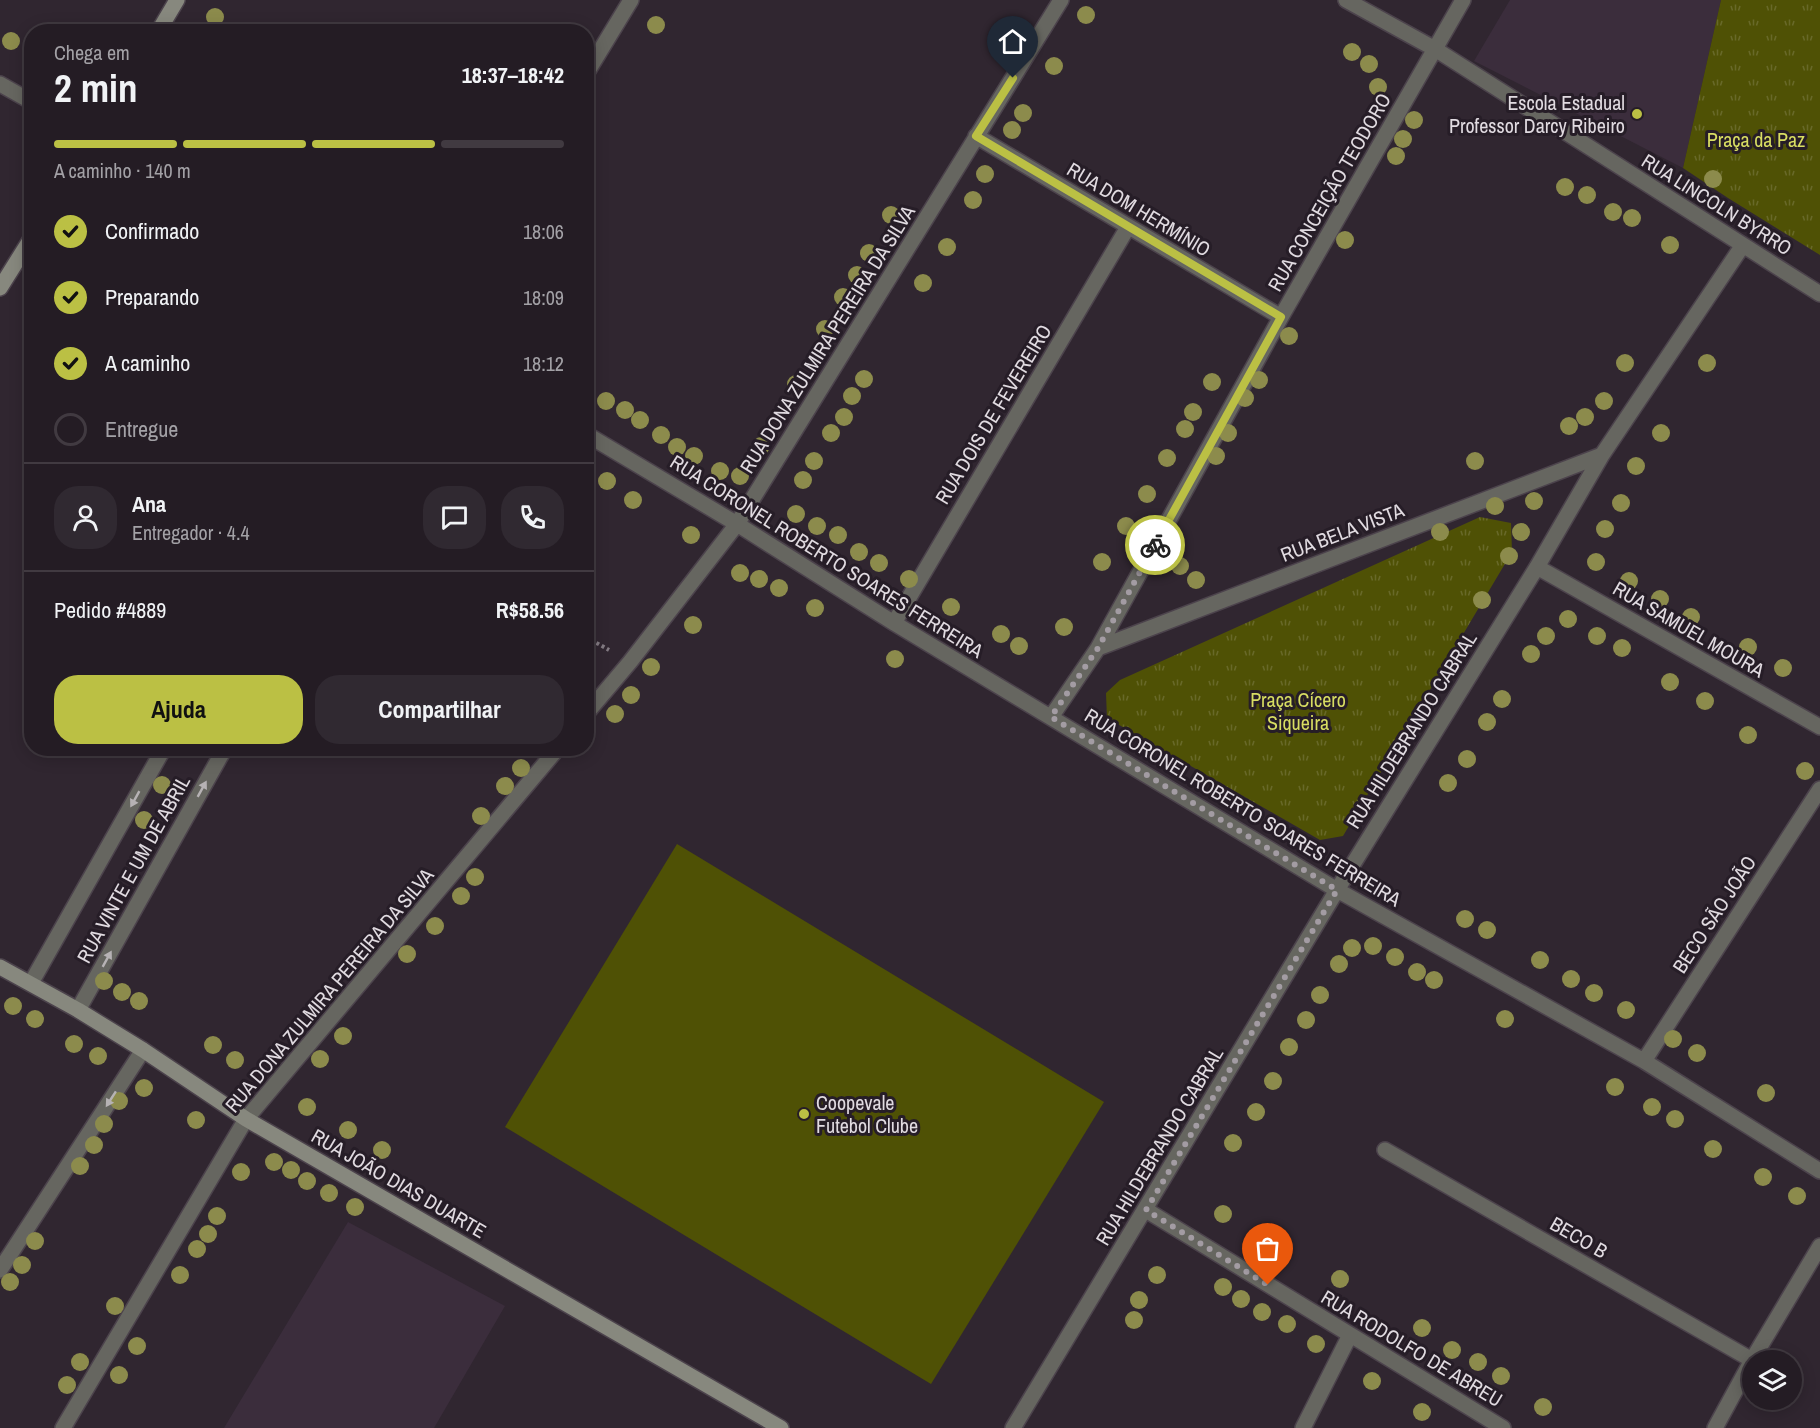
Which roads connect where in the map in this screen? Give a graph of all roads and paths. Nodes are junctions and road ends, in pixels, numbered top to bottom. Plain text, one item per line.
1 (177, 0) edge
2 (631, 0) edge
3 (1061, 0) edge
4 (1346, 0) edge
5 (1463, 0) edge
6 (163, 24) edge
7 (1435, 49) junction
8 (594, 61) edge
9 (0, 84) edge
10 (24, 98) edge
11 (976, 136) junction
12 (1128, 227) junction
13 (1743, 245) junction
14 (24, 250) edge
15 (0, 288) edge
16 (1820, 294) edge
17 (1281, 317) junction
18 (594, 439) edge
19 (1602, 455) junction
20 (737, 524) junction
21 (1537, 567) junction
22 (894, 623) junction
23 (1098, 648) junction
24 (594, 705) edge
25 (1051, 717) junction
26 (1820, 727) edge
27 (159, 756) edge
28 (221, 756) edge
29 (551, 756) edge
30 (1820, 789) edge
31 (1337, 890) junction
32 (0, 967) edge
33 (31, 983) junction
34 (78, 1010) junction
35 (142, 1050) junction
36 (1644, 1061) junction
37 (246, 1119) junction
38 (1385, 1150) dead end
39 (1820, 1171) edge
40 (1146, 1210) junction
41 (1820, 1246) edge
42 (0, 1270) edge
43 (1350, 1335) junction
44 (1758, 1350) edge
45 (1742, 1354) edge
46 (1742, 1378) edge
47 (63, 1428) edge
48 (781, 1428) edge
49 (1013, 1428) edge
50 (1303, 1428) edge
51 (1503, 1428) edge
52 (1715, 1428) edge

1 - 6 street
2 - 8 street
3 - 11 street, RUA DONA ZULMIRA PEREIRA DA SILVA
4 - 7 street, RUA LINCOLN BYRRO
5 - 7 street, RUA CONCEIÇÃO TEODORO
7 - 13 street, RUA LINCOLN BYRRO
7 - 17 street, RUA CONCEIÇÃO TEODORO
9 - 10 street
11 - 12 street, RUA DOM HERMÍNIO
11 - 20 street, RUA DONA ZULMIRA PEREIRA DA SILVA
12 - 17 street, RUA DOM HERMÍNIO
12 - 22 street, RUA DOIS DE FEVEREIRO
13 - 16 street, RUA LINCOLN BYRRO
13 - 19 street, RUA HILDEBRANDO CABRAL
14 - 15 street
17 - 23 street, RUA CONCEIÇÃO TEODORO
18 - 20 street, RUA CORONEL ROBERTO SOARES FERREIRA
19 - 21 street, RUA HILDEBRANDO CABRAL
19 - 23 street, RUA BELA VISTA
20 - 22 street, RUA CORONEL ROBERTO SOARES FERREIRA
20 - 24 street, RUA DONA ZULMIRA PEREIRA DA SILVA
21 - 26 street, RUA SAMUEL MOURA
21 - 31 street, RUA HILDEBRANDO CABRAL
22 - 25 street, RUA CORONEL ROBERTO SOARES FERREIRA
23 - 25 street, RUA CONCEIÇÃO TEODORO
25 - 31 street, RUA CORONEL ROBERTO SOARES FERREIRA
27 -> 33 street, RUA VINTE E UM DE ABRIL
34 -> 28 street, RUA VINTE E UM DE ABRIL
29 - 37 street, RUA DONA ZULMIRA PEREIRA DA SILVA
30 - 36 street, BECO SÃO JOÃO
31 - 36 street, RUA CORONEL ROBERTO SOARES FERREIRA
31 - 40 street, RUA HILDEBRANDO CABRAL
32 - 33 street, RUA JOÃO DIAS DUARTE
33 - 34 street, RUA JOÃO DIAS DUARTE
34 - 35 street, RUA JOÃO DIAS DUARTE
35 - 37 street, RUA JOÃO DIAS DUARTE
35 -> 42 street
36 - 39 street, RUA CORONEL ROBERTO SOARES FERREIRA
37 - 47 street, RUA DONA ZULMIRA PEREIRA DA SILVA
37 - 48 street, RUA JOÃO DIAS DUARTE
38 - 45 street, BECO B
40 - 43 street, RUA RODOLFO DE ABREU
40 - 49 street, RUA HILDEBRANDO CABRAL
41 - 44 street
43 - 50 street
43 - 51 street, RUA RODOLFO DE ABREU
46 - 52 street

